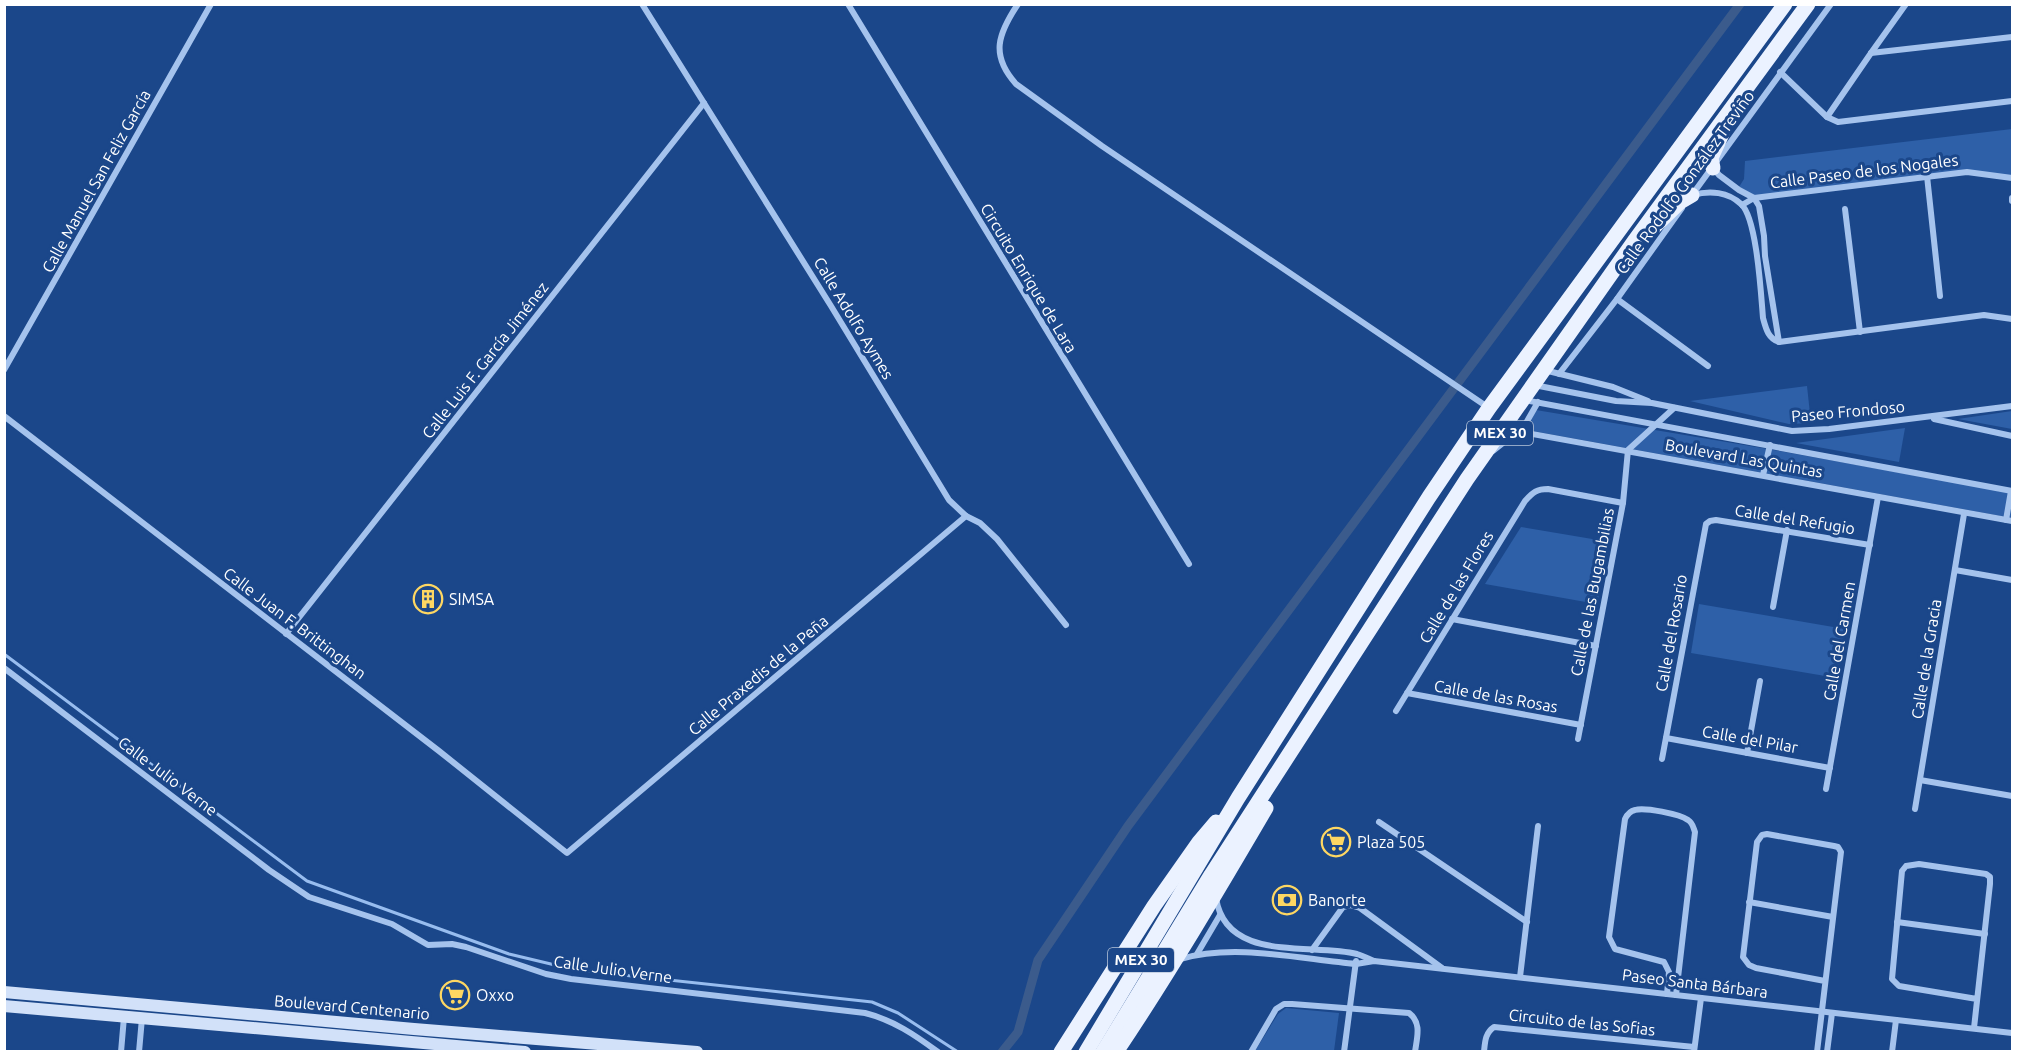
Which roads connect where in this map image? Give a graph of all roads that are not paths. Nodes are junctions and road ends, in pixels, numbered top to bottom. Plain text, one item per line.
1 (211, 4) edge
2 (642, 4) edge
3 (848, 4) edge
4 (1016, 4) edge
5 (1785, 4) edge
6 (1808, 4) edge
7 (1831, 4) edge
8 (1906, 4) edge
9 (2013, 37) edge
10 (1871, 53) junction
11 (1780, 72) junction
12 (2013, 101) edge
13 (704, 102) junction
14 (1827, 117) junction
15 (1725, 118) junction
16 (1713, 168) junction
17 (1927, 176) junction
18 (2013, 178) edge
19 (1692, 195) junction
20 (1754, 198) junction
21 (1742, 205) junction
22 (1845, 209) dead end
23 (1635, 240) junction
24 (1940, 296) dead end
25 (1617, 299) junction
26 (2013, 319) edge
27 (1860, 332) junction
28 (1779, 342) junction
29 (1708, 366) dead end
30 (4, 370) edge
31 (1552, 372) junction
32 (1578, 378) junction
33 (1600, 384) junction
34 (1534, 385) junction
35 (1576, 394) junction
36 (1598, 398) junction
37 (1531, 401) junction
38 (1652, 403) junction
39 (2013, 406) edge
40 (1489, 408) junction
41 (1674, 408) junction
42 (4, 416) edge
43 (1928, 417) junction
44 (1657, 424) junction
45 (1521, 432) junction
46 (2013, 436) edge
47 (1770, 445) junction
48 (1628, 450) junction
49 (1480, 461) junction
50 (1763, 474) junction
51 (2012, 491) edge
52 (1878, 497) junction
53 (1623, 503) junction
54 (1964, 514) junction
55 (966, 516) junction
56 (1716, 520) joint
57 (2009, 520) edge
58 (1786, 530) junction
59 (1870, 545) junction
60 (1189, 564) dead end
61 (1955, 570) junction
62 (2013, 580) edge
63 (1773, 607) dead end
64 (1452, 619) junction
65 (1066, 625) dead end
66 (286, 634) junction
67 (1596, 646) junction
68 (4, 668) edge
69 (1760, 681) dead end
70 (1407, 693) junction
71 (1396, 711) dead end
72 (1581, 725) junction
73 (1304, 733) junction
74 (1666, 738) junction
75 (1578, 739) dead end
76 (1747, 753) junction
77 (1662, 759) dead end
78 (1830, 768) junction
79 (1920, 780) junction
80 (1826, 789) dead end
81 (2013, 796) edge
82 (1238, 798) junction
83 (1916, 809) dead end
84 (1379, 822) dead end
85 (1538, 826) dead end
86 (567, 853) joint
87 (1204, 872) junction
88 (1215, 894) junction
89 (1749, 902) junction
90 (1220, 915) junction
91 (1833, 917) junction
92 (1527, 922) junction
93 (1897, 922) junction
94 (1984, 934) junction
95 (1312, 950) junction
96 (1197, 954) junction
97 (1357, 954) junction
98 (1174, 960) junction
99 (1374, 961) junction
100 (1356, 964) junction
101 (1443, 969) junction
102 (1520, 977) junction
103 (1825, 981) junction
104 (4, 992) edge
105 (1667, 994) junction
106 (1676, 995) junction
107 (1701, 998) junction
108 (1977, 999) junction
109 (4, 1006) edge
110 (1350, 1008) junction
111 (192, 1009) junction
112 (234, 1012) junction
113 (1822, 1012) junction
114 (1832, 1013) junction
115 (124, 1016) junction
116 (142, 1018) junction
117 (1896, 1020) junction
118 (233, 1026) junction
119 (1974, 1028) junction
120 (2013, 1033) edge
121 (643, 1047) junction
122 (1694, 1049) edge
123 (1063, 1050) edge
124 (122, 1052) edge
125 (139, 1052) edge
126 (525, 1052) edge
127 (566, 1052) edge
128 (697, 1052) edge
129 (938, 1052) edge
130 (1086, 1052) edge
131 (1103, 1052) edge
132 (1116, 1052) edge
133 (1251, 1052) edge
134 (1344, 1052) edge
135 (1415, 1052) edge
136 (1484, 1052) edge
137 (1817, 1052) edge
138 (1827, 1052) edge
139 (1892, 1052) edge

1 - 30 street, Calle Manuel San Feliz García
2 - 13 street, Calle Adolfo Aymes
3 - 60 street, Circuito Enrique de Lara
4 - 40 street
5 - 40 main road, MEX 30
6 - 15 main road, MEX 30
7 - 11 street, Calle Rodolfo González Treviño
8 - 10 street
9 - 10 street
10 - 14 street
11 - 14 street
11 - 16 street, Calle Rodolfo González Treviño
12 - 14 street
13 - 55 street, Calle Adolfo Aymes
13 - 66 street, Calle Luis F. García Jiménez
15 - 16 main road
15 - 23 main road, MEX 30
16 - 19 street, Calle Rodolfo González Treviño
16 - 20 street, Calle Paseo de los Nogales
17 - 18 street, Calle Paseo de los Nogales
17 - 20 street, Calle Paseo de los Nogales
17 - 24 street
19 - 21 street
19 - 23 main road
19 - 25 street, Calle Rodolfo González Treviño
20 - 21 street
20 - 28 street, Calle Paseo de los Nogales
21 - 28 street
22 - 27 street
23 - 31 main road, MEX 30
25 - 29 street
25 - 31 street, Calle Rodolfo González Treviño
26 - 27 street
27 - 28 street
31 - 32 street, Paseo Frondoso
31 - 34 main road, MEX 30
32 - 33 street, Paseo Frondoso
32 - 35 street
33 - 36 street
33 - 38 street, Paseo Frondoso
34 - 35 street, Paseo Frondoso
34 - 37 main road, MEX 30
35 - 36 street, Paseo Frondoso
36 - 38 street, Paseo Frondoso
37 - 44 street, Boulevard Las Quintas
37 - 45 street
37 - 49 main road, MEX 30
38 - 41 street, Paseo Frondoso
39 - 43 street, Paseo Frondoso
40 - 82 main road, MEX 30
41 - 43 street, Paseo Frondoso
41 - 44 street
42 - 66 street, Calle Juan F. Brittinghan
43 - 46 street
44 - 47 street, Boulevard Las Quintas
44 - 48 street
45 - 48 street, Boulevard Las Quintas
45 - 49 street
47 - 50 street
47 - 51 street, Boulevard Las Quintas
48 - 50 street, Boulevard Las Quintas
48 - 53 street, Calle de las Bugambilias
49 - 73 main road, MEX 30
50 - 52 street, Boulevard Las Quintas
51 - 57 street
52 - 54 street, Boulevard Las Quintas
52 - 59 street, Calle del Carmen
53 - 64 street, Calle de las Flores
53 - 67 street, Calle de las Bugambilias
54 - 57 street, Boulevard Las Quintas
54 - 61 street, Calle de la Gracia
55 - 65 street, Calle Adolfo Aymes
55 - 86 street, Calle Praxedis de la Peña
56 - 58 street, Calle del Refugio
56 - 74 street, Calle del Rosario
58 - 59 street, Calle del Refugio
58 - 63 street
59 - 78 street, Calle del Carmen
61 - 62 street
61 - 79 street, Calle de la Gracia
64 - 67 street
64 - 70 street, Calle de las Flores
66 - 86 street, Calle Juan F. Brittinghan
67 - 72 street, Calle de las Bugambilias
68 - 129 street, Calle Julio Verne
69 - 76 street
70 - 71 street, Calle de las Flores
70 - 72 street, Calle de las Rosas
72 - 75 street, Calle de las Bugambilias
73 - 87 main road, MEX 30
73 - 88 main road
74 - 76 street, Calle del Pilar
74 - 77 street, Calle del Rosario
76 - 78 street, Calle del Pilar
78 - 80 street, Calle del Carmen
79 - 81 street
79 - 83 street, Calle de la Gracia
82 - 87 main road, MEX 30
82 - 123 main road
84 - 92 street
85 - 92 street
87 - 130 main road, MEX 30
87 - 131 main road, MEX 30
88 - 90 street
88 - 98 main road
89 - 91 street
89 - 91 street
89 - 103 street
90 - 95 street, Paseo Santa Bárbara
90 - 96 street
91 - 103 street
92 - 102 street
93 - 94 street
93 - 94 street
93 - 108 street
94 - 108 street
95 - 97 street, Paseo Santa Bárbara
95 - 101 street
96 - 98 street, Paseo Santa Bárbara
96 - 100 street, Paseo Santa Bárbara
97 - 99 street, Paseo Santa Bárbara
97 - 100 street
98 - 132 main road
99 - 100 street, Paseo Santa Bárbara
99 - 101 street, Paseo Santa Bárbara
100 - 110 street
101 - 102 street, Paseo Santa Bárbara
102 - 105 street, Paseo Santa Bárbara
103 - 113 street
104 - 111 main road, Boulevard Centenario
105 - 106 street, Paseo Santa Bárbara
105 - 106 street
106 - 107 street, Paseo Santa Bárbara
107 - 113 street, Paseo Santa Bárbara
107 - 122 street, Circuito de las Sofias
108 - 119 street
109 - 115 main road, Boulevard Centenario
110 - 133 street
110 - 134 street
110 - 135 street
111 - 112 main road, Boulevard Centenario
111 - 115 main road
112 - 118 main road
112 - 121 main road, Boulevard Centenario
113 - 114 street, Paseo Santa Bárbara
113 - 137 street
114 - 117 street, Paseo Santa Bárbara
114 - 138 street
115 - 116 main road, Boulevard Centenario
115 - 124 street
116 - 118 main road, Boulevard Centenario
116 - 125 street
117 - 119 street, Paseo Santa Bárbara
117 - 139 street
118 - 126 main road, Boulevard Centenario
119 - 120 street, Paseo Santa Bárbara
121 - 127 main road
121 - 128 main road, Boulevard Centenario
122 - 136 street, Circuito de las Sofias

